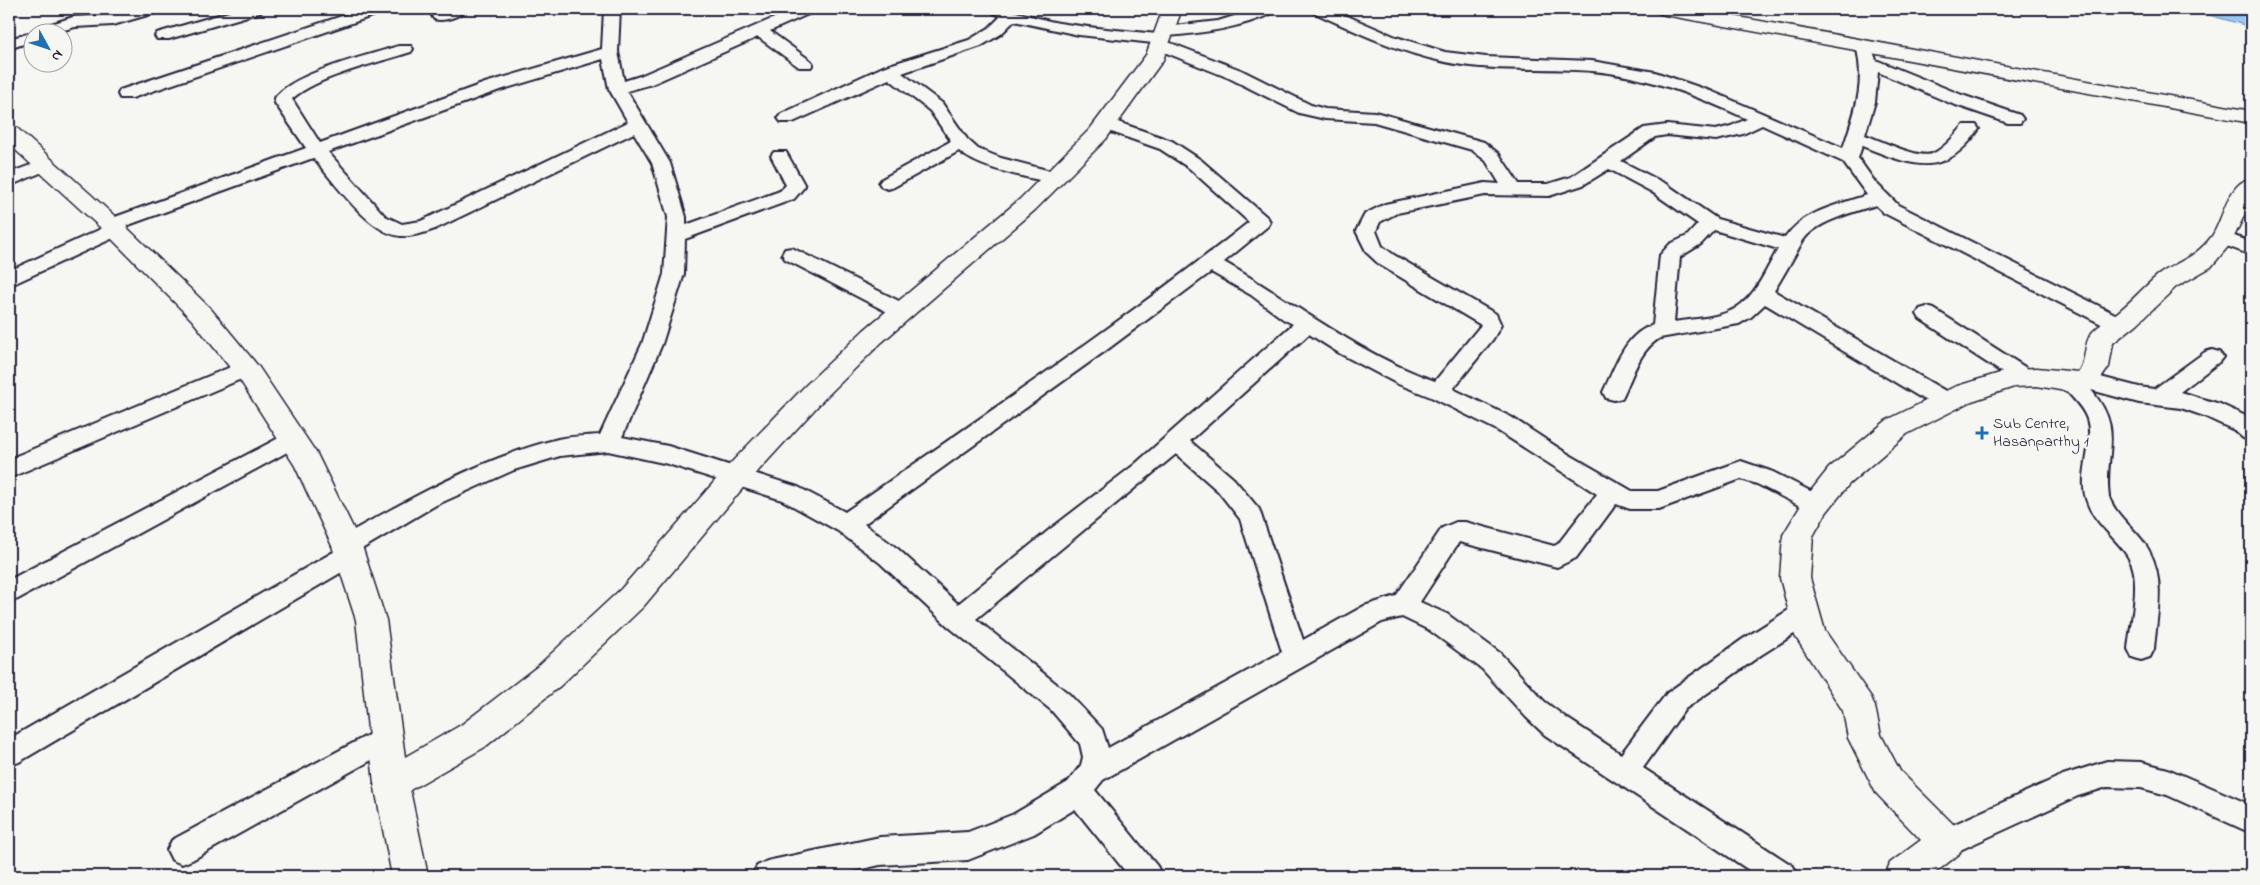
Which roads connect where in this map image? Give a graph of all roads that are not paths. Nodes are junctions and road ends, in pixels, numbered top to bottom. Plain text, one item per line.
1 (148, 9) edge
2 (255, 9) edge
3 (378, 9) edge
4 (458, 9) edge
5 (612, 9) edge
6 (808, 9) edge
7 (1269, 9) edge
8 (1319, 9) edge
9 (1665, 9) edge
10 (1005, 12) edge
11 (440, 16) dead end
12 (72, 22) edge
13 (760, 31) junction
14 (1165, 31) edge
15 (163, 36) dead end
16 (22, 39) edge
17 (9, 44) edge
18 (405, 49) dead end
19 (610, 52) junction
20 (1868, 54) junction
21 (805, 64) dead end
22 (889, 72) junction
23 (617, 89) junction
24 (126, 94) dead end
25 (2251, 117) edge
26 (787, 118) dead end
27 (1761, 119) junction
28 (2014, 119) dead end
29 (638, 124) junction
30 (1106, 124) junction
31 (1970, 129) dead end
32 (9, 133) edge
33 (1857, 138) junction
34 (961, 143) junction
35 (316, 150) junction
36 (780, 156) dead end
37 (1849, 158) junction
38 (1608, 161) junction
39 (44, 165) junction
40 (1056, 178) junction
41 (9, 180) edge
42 (888, 183) dead end
43 (2251, 185) edge
44 (1512, 188) junction
45 (1878, 198) junction
46 (1710, 224) junction
47 (113, 227) junction
48 (676, 236) junction
49 (2223, 238) junction
50 (1791, 246) junction
51 (2251, 249) edge
52 (792, 254) dead end
53 (1211, 263) junction
54 (9, 279) edge
55 (1763, 294) junction
56 (902, 311) junction
57 (1927, 314) dead end
58 (1308, 323) junction
59 (2120, 325) junction
60 (1663, 331) junction
61 (2212, 357) dead end
62 (245, 368) junction
63 (2026, 378) junction
64 (2078, 381) junction
65 (1439, 392) junction
66 (1614, 392) dead end
67 (2158, 397) junction
68 (1946, 402) junction
69 (2248, 427) edge
70 (292, 439) junction
71 (1176, 442) junction
72 (608, 443) junction
73 (9, 469) edge
74 (737, 475) junction
75 (1612, 492) junction
76 (1816, 505) junction
77 (846, 524) junction
78 (348, 551) junction
79 (9, 592) edge
80 (1404, 606) junction
81 (1804, 614) junction
82 (958, 619) junction
83 (2141, 648) dead end
84 (1296, 657) junction
85 (386, 738) junction
86 (9, 753) edge
87 (1624, 772) junction
88 (1086, 781) junction
89 (391, 783) junction
90 (2251, 819) edge
91 (1947, 842) junction
92 (182, 850) dead end
93 (410, 876) edge
94 (767, 876) edge
95 (1147, 876) edge
96 (1784, 876) edge
97 (1903, 876) edge

1 - 12 street
2 - 15 street
3 - 24 street
4 - 11 street
5 - 19 street
6 - 13 street
7 - 14 street
8 - 27 street
9 - 20 main road
10 - 14 street
10 - 22 street
13 - 21 street
13 - 23 street
14 - 30 main road
14 - 44 street
16 - 17 street
18 - 35 street
19 - 23 street
19 - 35 street
20 - 25 main road
20 - 28 street
20 - 33 street
22 - 26 street
22 - 34 street
23 - 29 street
27 - 37 street
27 - 38 street
29 - 35 street
29 - 48 street
30 - 40 main road
30 - 53 street
31 - 33 street
32 - 39 main road
33 - 37 street
34 - 40 street
34 - 42 street
35 - 47 street
36 - 48 street
37 - 45 street
38 - 44 street
38 - 46 street
39 - 41 street
39 - 47 main road
40 - 56 main road
43 - 49 main road
44 - 65 street
45 - 50 street
45 - 59 street
46 - 50 street
46 - 60 street
47 - 54 street
47 - 62 main road
48 - 72 street
49 - 51 street
49 - 59 main road
50 - 55 street
52 - 56 street
53 - 58 street
53 - 77 street
55 - 60 street
55 - 68 street
56 - 74 main road
57 - 63 street
58 - 65 street
58 - 71 street
59 - 64 main road
60 - 66 street
61 - 67 street
62 - 70 main road
62 - 73 street
63 - 64 main road
63 - 68 main road
64 - 67 street
64 - 83 street
65 - 75 street
67 - 69 street
68 - 76 main road
70 - 78 main road
70 - 79 street
71 - 82 street
71 - 84 street
72 - 74 street
72 - 78 street
74 - 77 street
74 - 89 main road
75 - 76 street
75 - 80 street
76 - 81 main road
77 - 82 street
78 - 85 main road
78 - 86 street
80 - 84 street
80 - 87 street
81 - 87 street
81 - 91 main road
82 - 88 street
84 - 88 street
85 - 89 main road
85 - 92 street
87 - 96 street
88 - 94 street
88 - 95 street
89 - 93 main road
90 - 91 street
91 - 97 main road

